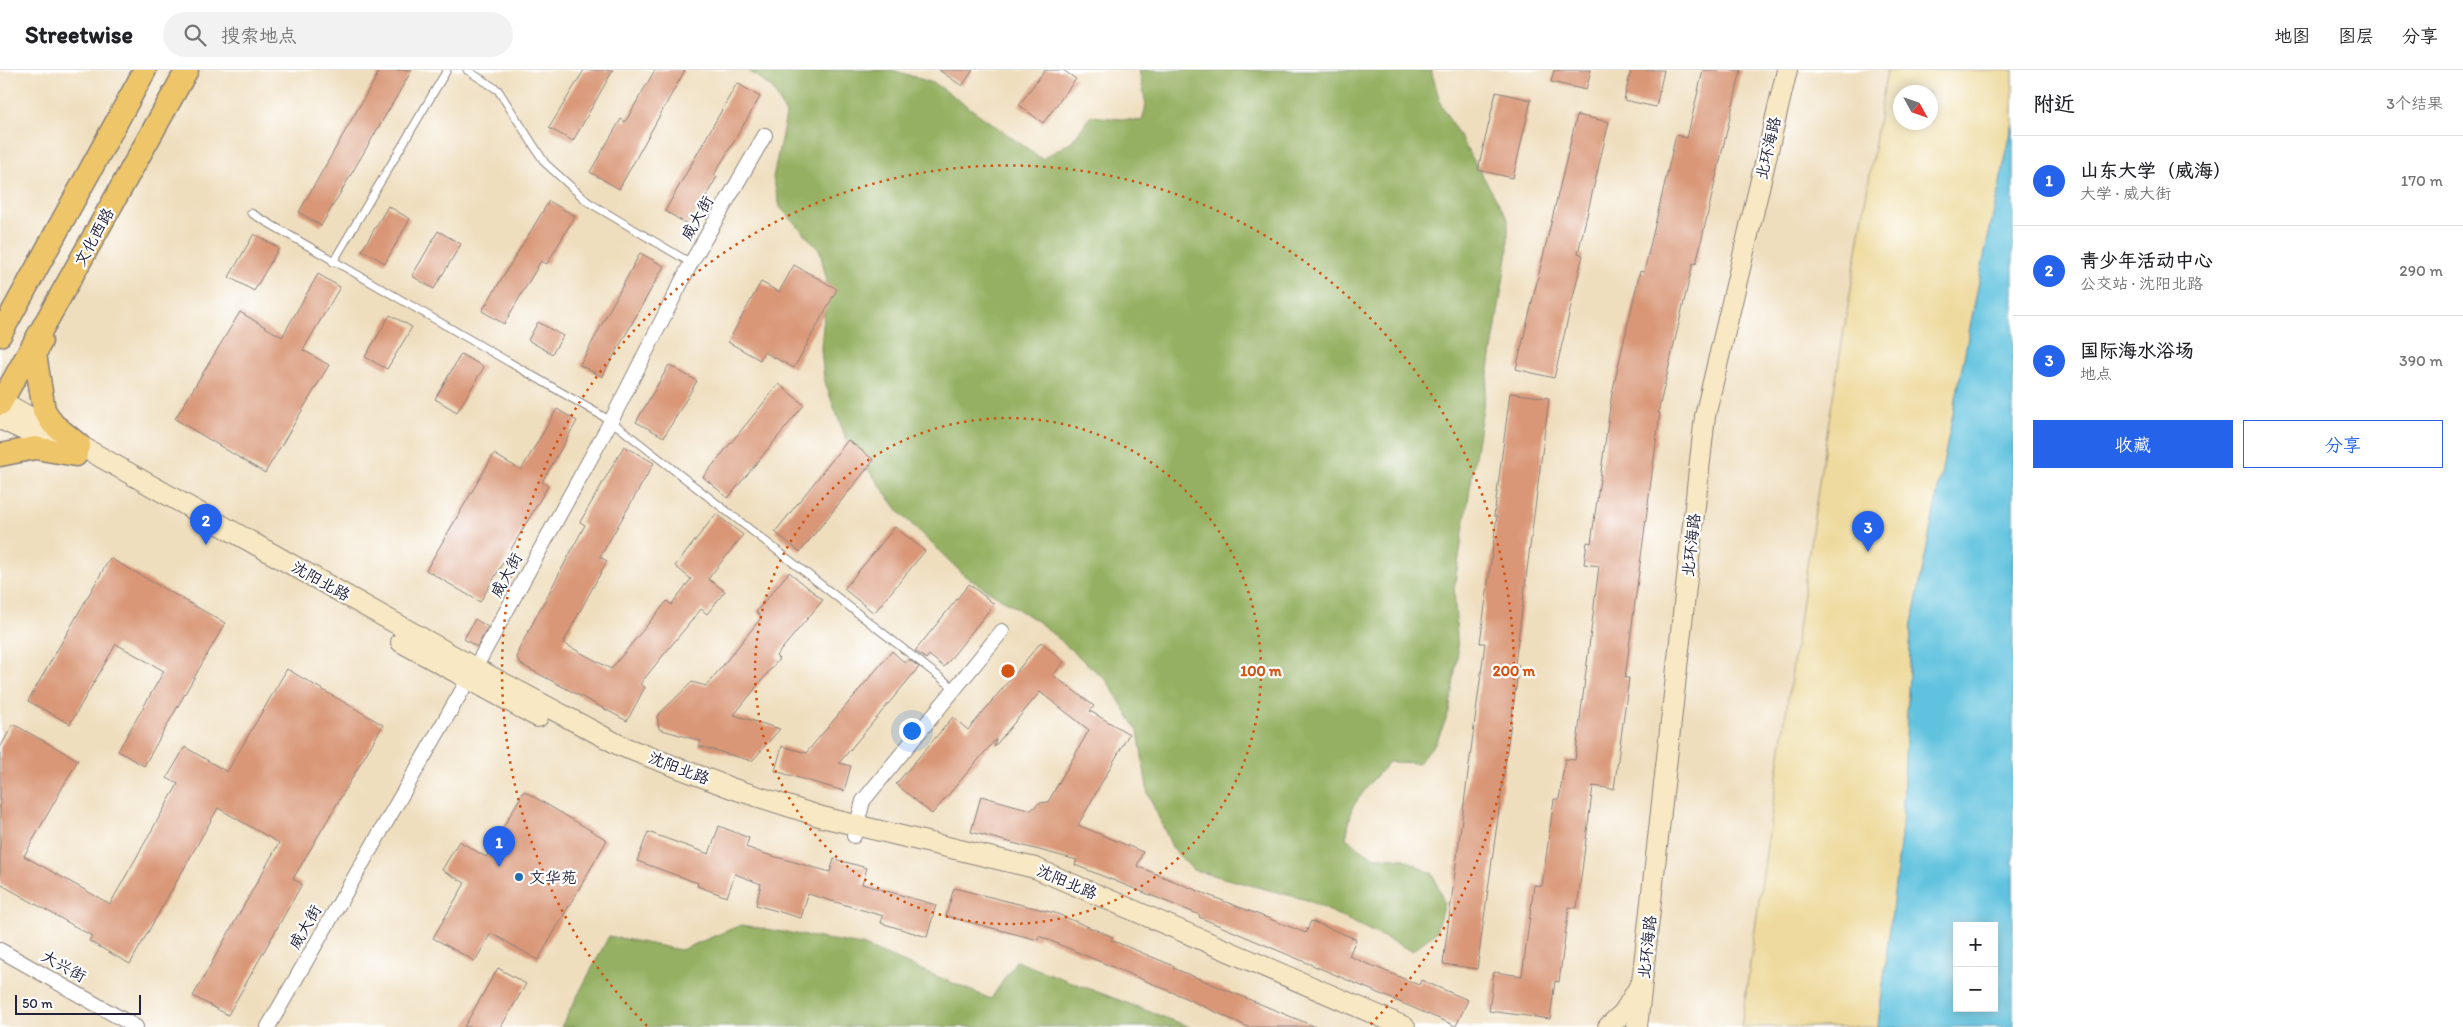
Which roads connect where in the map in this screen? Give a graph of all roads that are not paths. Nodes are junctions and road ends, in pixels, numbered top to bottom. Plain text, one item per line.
1 (145, 70) edge
2 (187, 70) edge
3 (447, 70) edge
4 (467, 70) edge
5 (1787, 70) edge
6 (766, 135) dead end
7 (251, 213) dead end
8 (333, 262) junction
9 (692, 263) junction
10 (27, 286) junction
11 (54, 306) junction
12 (0, 315) edge
13 (0, 335) edge
14 (0, 406) edge
15 (611, 421) junction
16 (77, 450) junction
17 (0, 455) edge
18 (1002, 631) dead end
19 (472, 674) junction
20 (955, 690) junction
21 (855, 831) junction
22 (0, 950) edge
23 (1643, 981) junction
24 (136, 1027) edge
25 (268, 1027) edge
26 (1371, 1027) edge
27 (1405, 1027) edge
28 (1608, 1027) edge
29 (1637, 1027) edge

1 - 10 main road
2 - 11 main road, 文化西路
3 - 8 lane
4 - 9 lane
5 - 23 street, 北环海路
6 - 9 street, 威大街
7 - 8 lane
8 - 15 lane
9 - 15 street, 威大街
10 - 12 main road
10 - 13 main road
11 - 14 main road, 文化西路
11 - 16 main road
14 - 16 street, 沈阳北路
15 - 19 street, 威大街
15 - 20 lane
16 - 17 main road
16 - 19 street, 沈阳北路
18 - 20 street
19 - 21 street, 沈阳北路
19 - 25 street, 威大街
20 - 21 street
21 - 26 street, 沈阳北路
21 - 27 street, 沈阳北路
22 - 24 street, 大兴街
23 - 28 street
23 - 29 street, 北环海路

